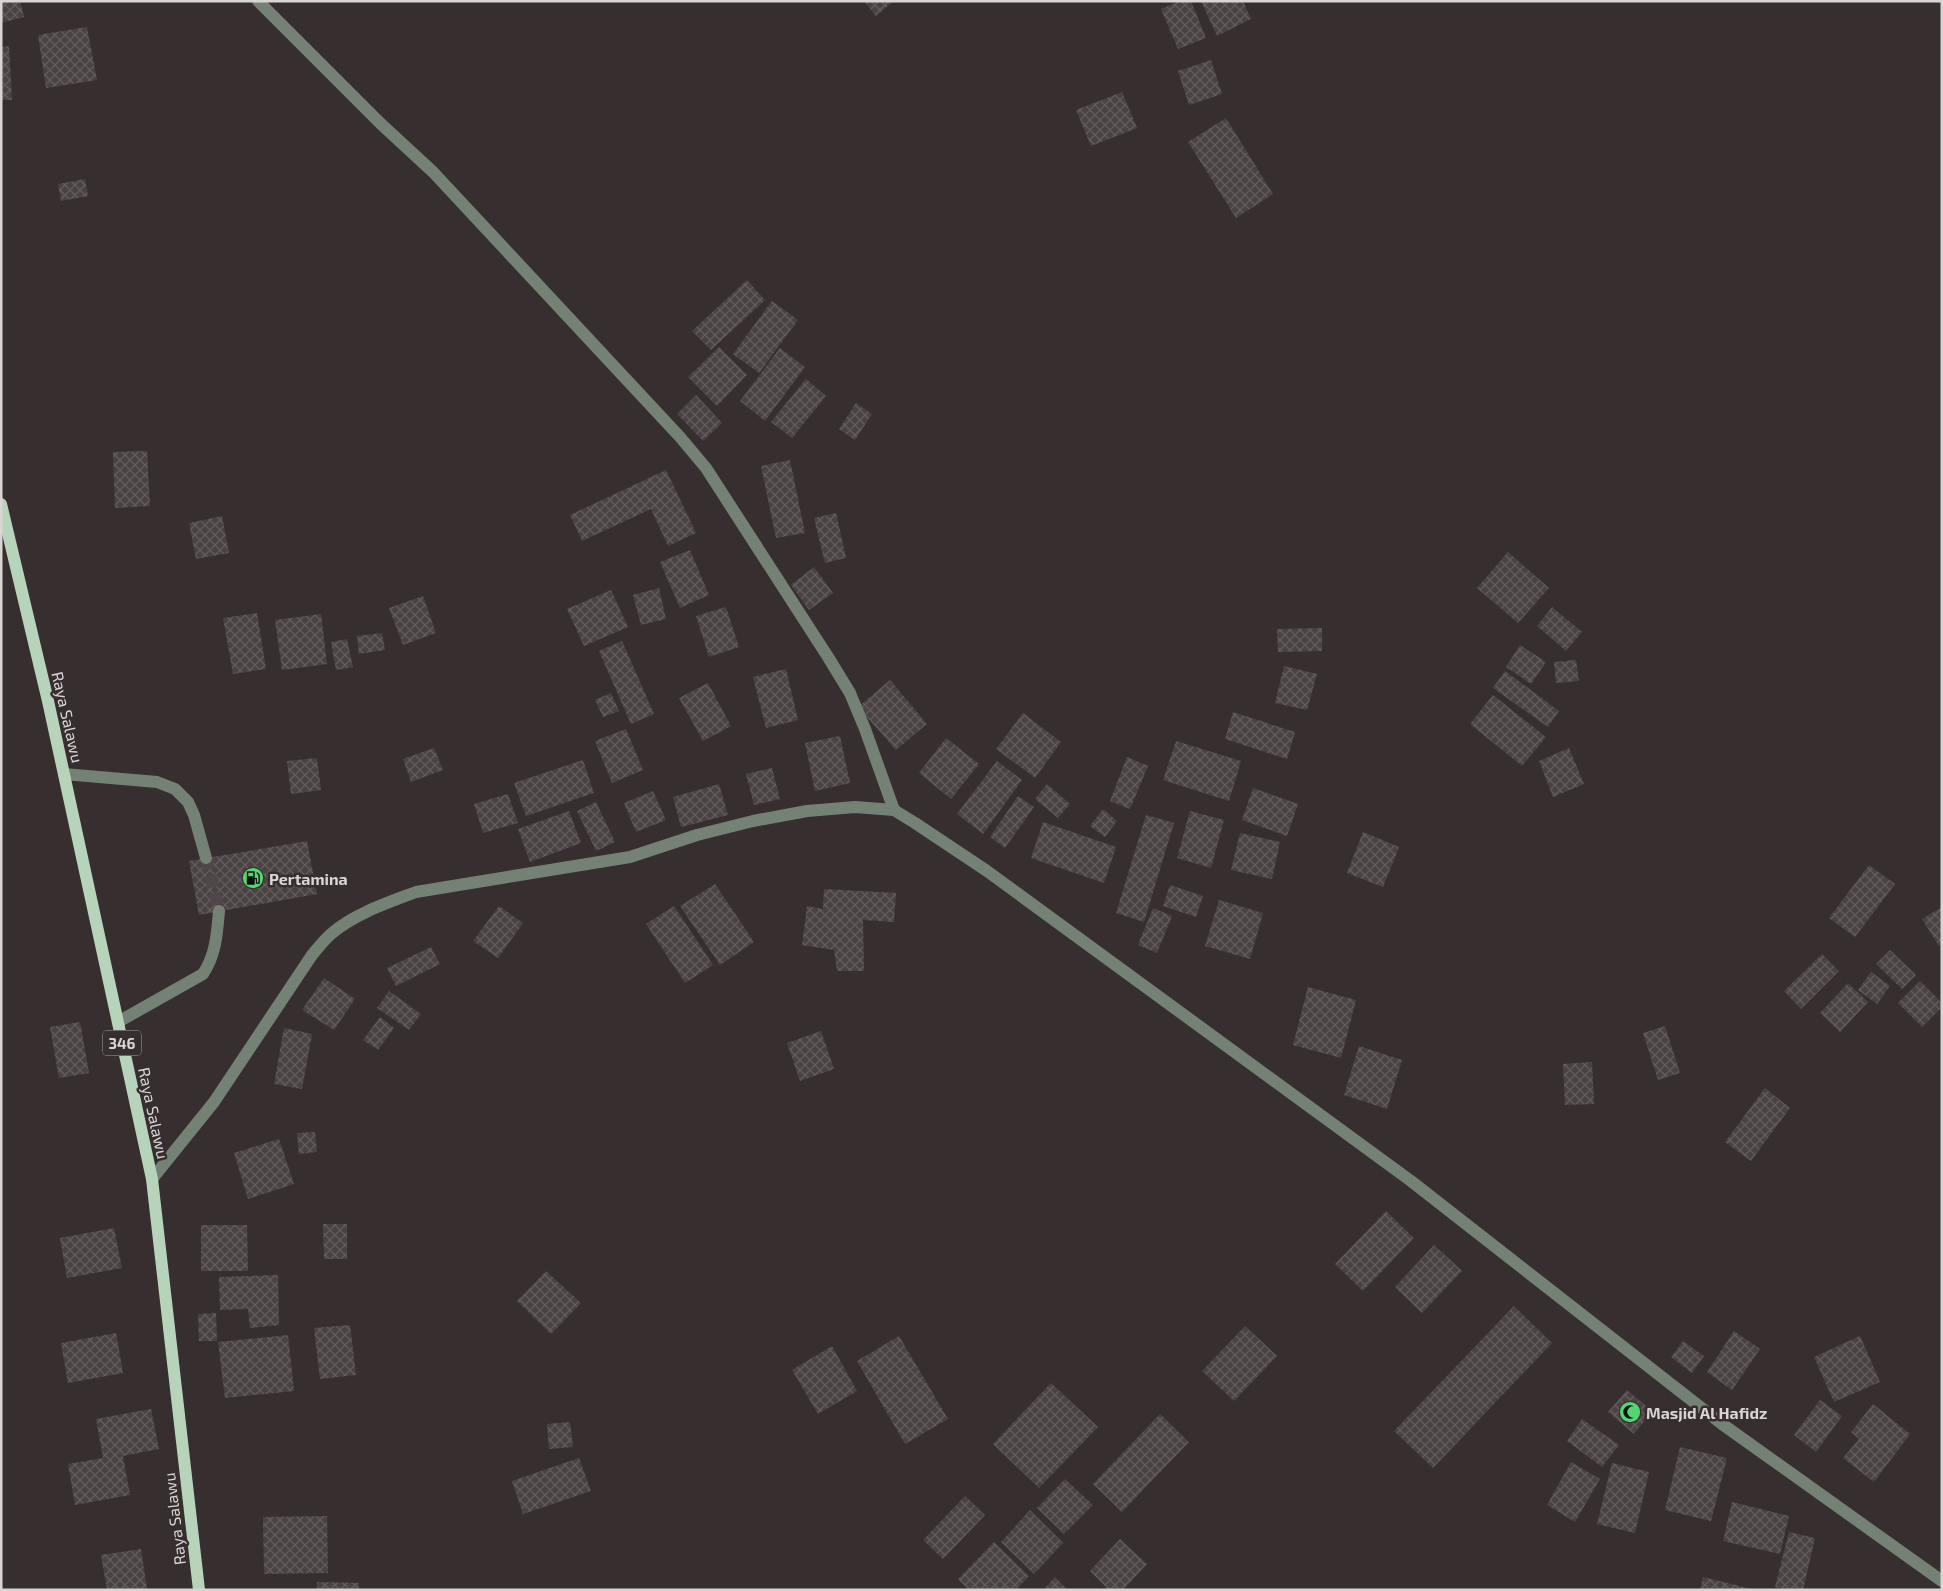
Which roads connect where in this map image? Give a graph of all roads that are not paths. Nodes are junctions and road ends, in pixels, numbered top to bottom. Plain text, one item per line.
1 (258, 1) edge
2 (1, 504) edge
3 (64, 774) junction
4 (894, 810) junction
5 (206, 858) tunnel mouth
6 (218, 911) tunnel mouth
7 (118, 1022) junction
8 (152, 1179) junction
9 (1942, 1581) edge
10 (199, 1590) edge

1 - 4 street
2 - 3 main road, Raya Salawu / 346
3 - 5 street
3 - 7 main road, Raya Salawu / 346
4 - 8 street
4 - 9 street
6 - 7 street
7 - 8 main road, Raya Salawu / 346
8 - 10 main road, Raya Salawu / 346

